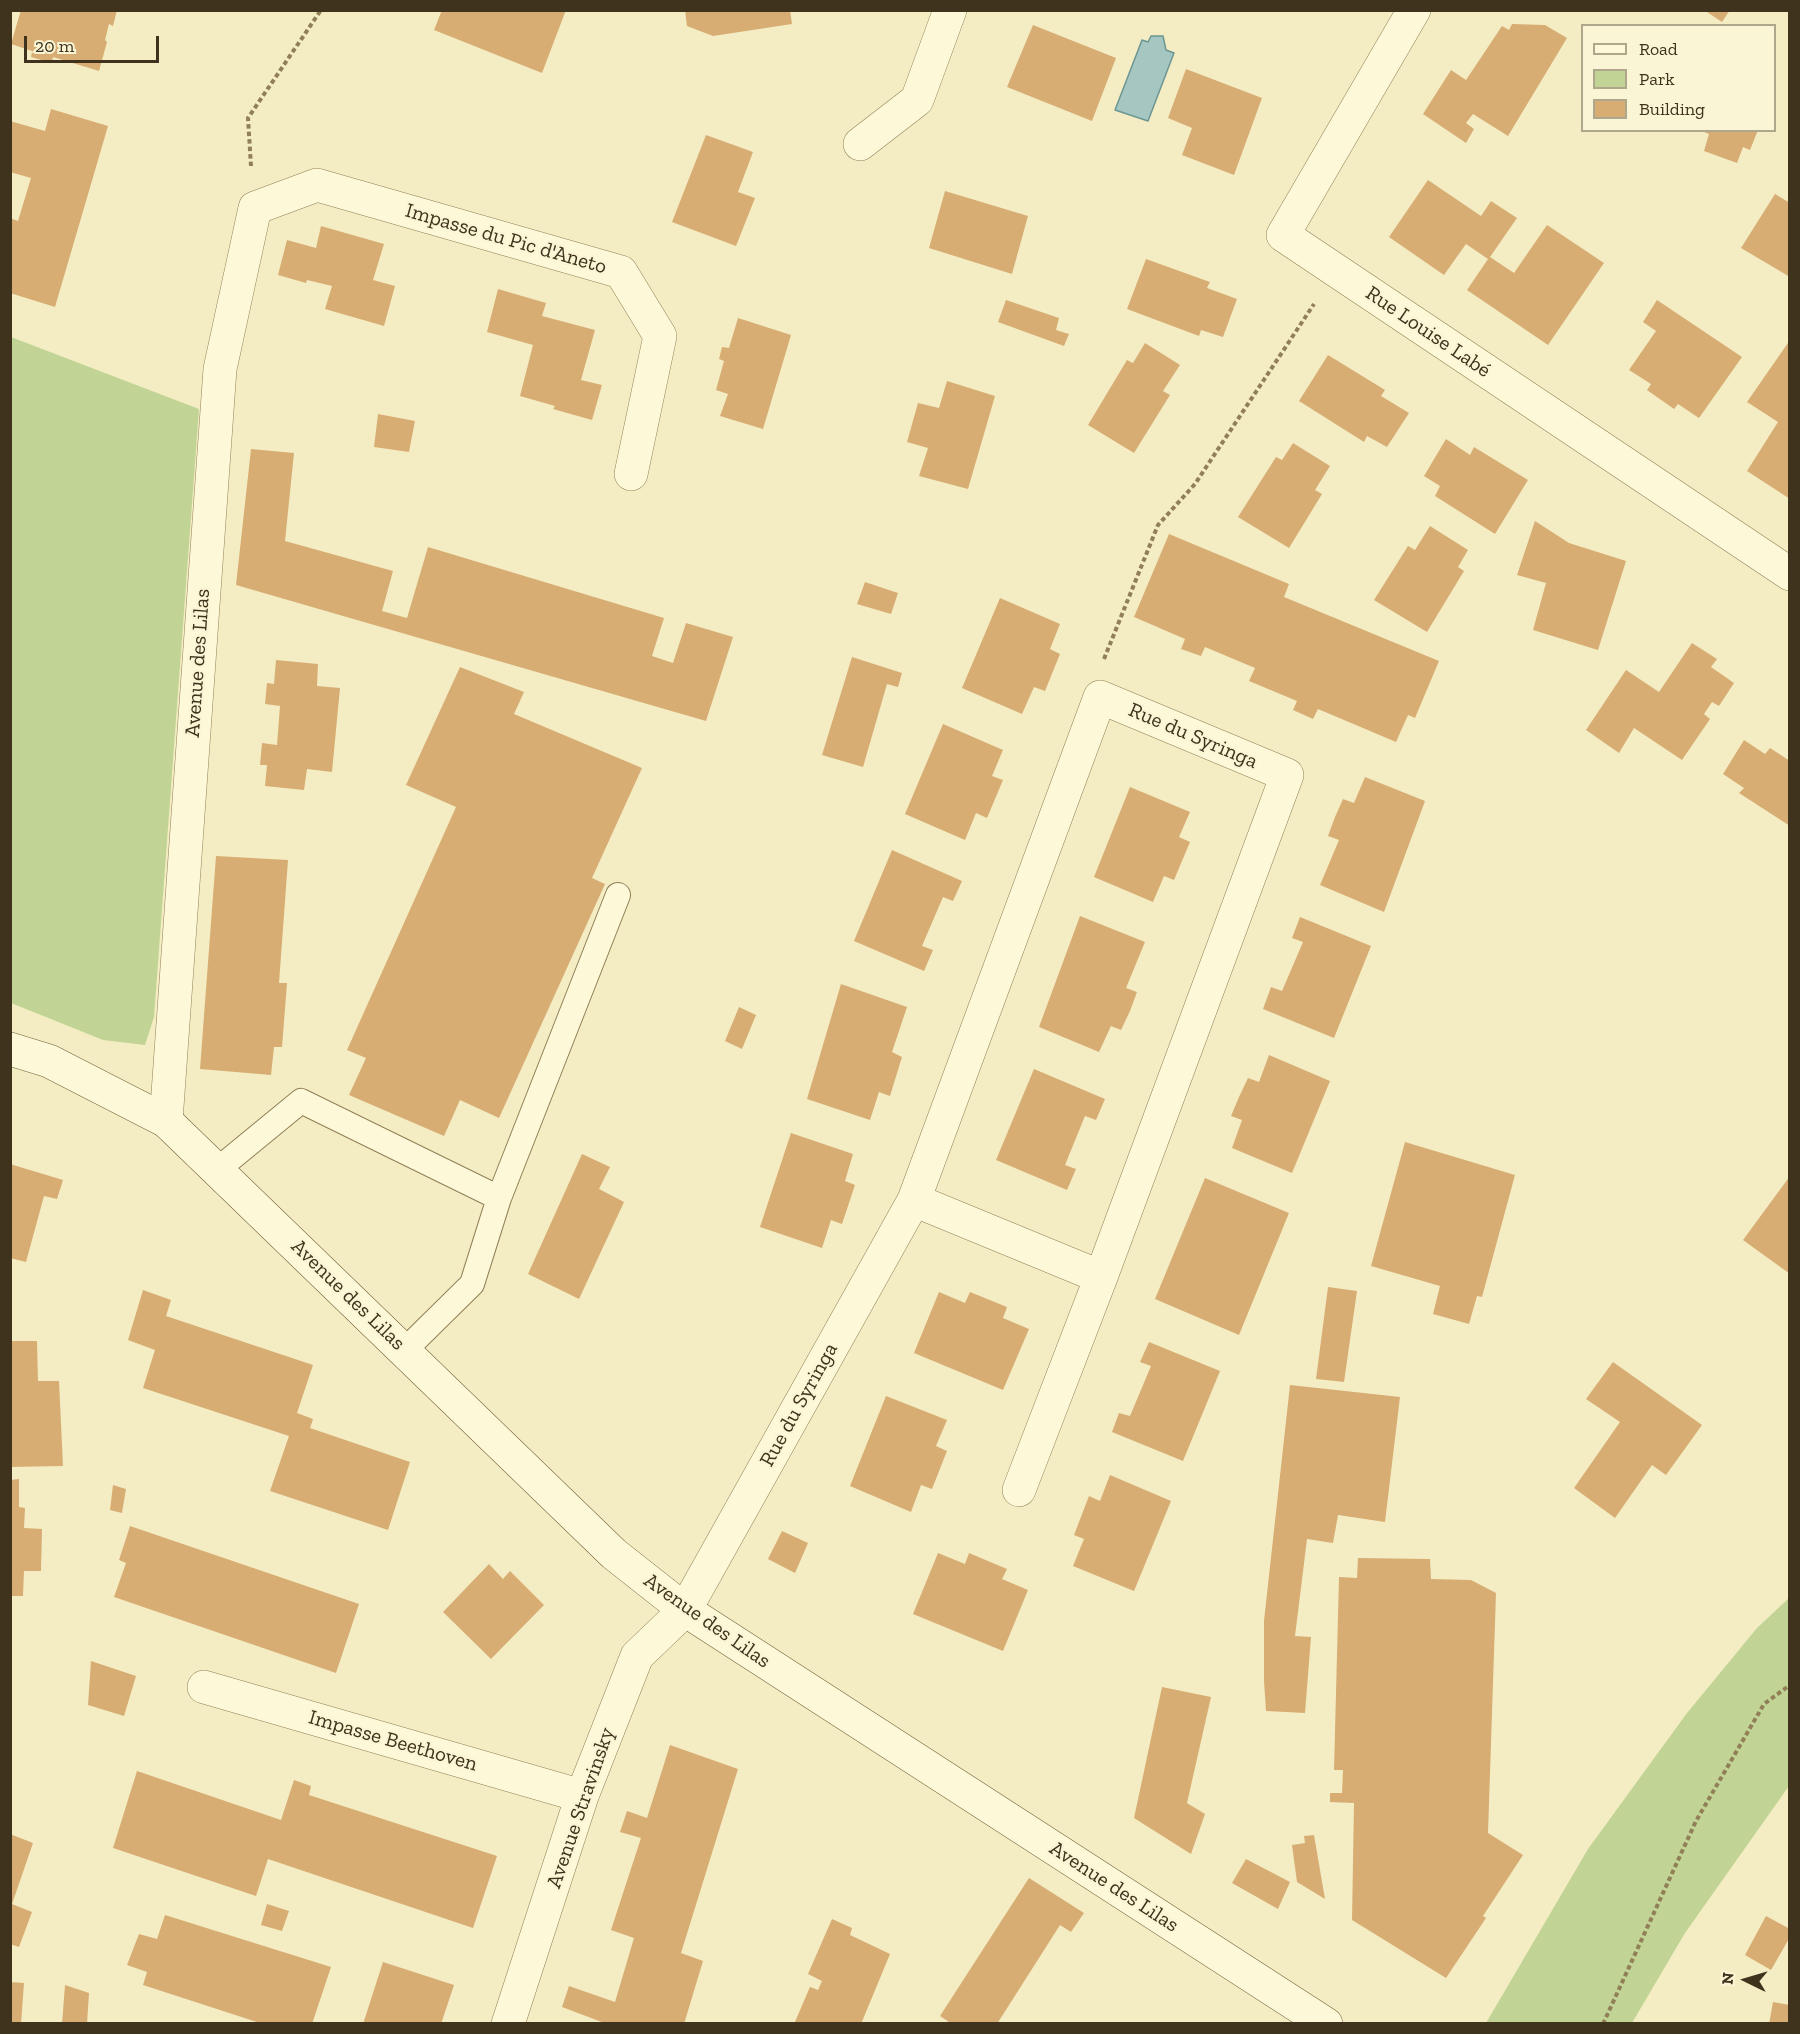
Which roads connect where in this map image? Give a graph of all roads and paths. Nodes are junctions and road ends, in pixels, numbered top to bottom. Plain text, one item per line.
1 (321, 10) edge
2 (950, 10) edge
3 (1414, 10) edge
4 (860, 144) dead end
5 (255, 208) junction
6 (1336, 270) junction
7 (631, 474) dead end
8 (1790, 574) edge
9 (1100, 697) junction
10 (618, 895) dead end
11 (10, 1049) edge
12 (166, 1121) junction
13 (217, 1170) junction
14 (499, 1198) junction
15 (914, 1200) junction
16 (1101, 1277) junction
17 (405, 1350) junction
18 (1019, 1490) dead end
19 (685, 1610) junction
20 (1790, 1685) edge
21 (204, 1687) dead end
22 (582, 1796) junction
23 (508, 2024) edge
24 (1326, 2024) edge
25 (1603, 2024) edge

1 - 5 path
2 - 4 street
3 - 6 street, Rue Louise Labé
5 - 7 street, Impasse du Pic d'Aneto
5 - 12 street, Avenue des Lilas
6 - 8 street, Rue Louise Labé
6 - 9 path
9 - 15 street, Rue du Syringa
9 - 16 street, Rue du Syringa
10 - 14 lane
11 - 12 street, Avenue des Lilas
12 - 13 street, Avenue des Lilas
13 - 14 lane
13 - 17 street, Avenue des Lilas
14 - 17 lane
15 - 16 street
15 - 19 street, Rue du Syringa
16 - 18 street, Rue du Syringa
17 - 19 street, Avenue des Lilas
19 - 22 street, Avenue Stravinsky
19 - 24 street, Avenue des Lilas
20 - 25 path
21 - 22 street, Impasse Beethoven
22 - 23 street, Avenue Stravinsky

